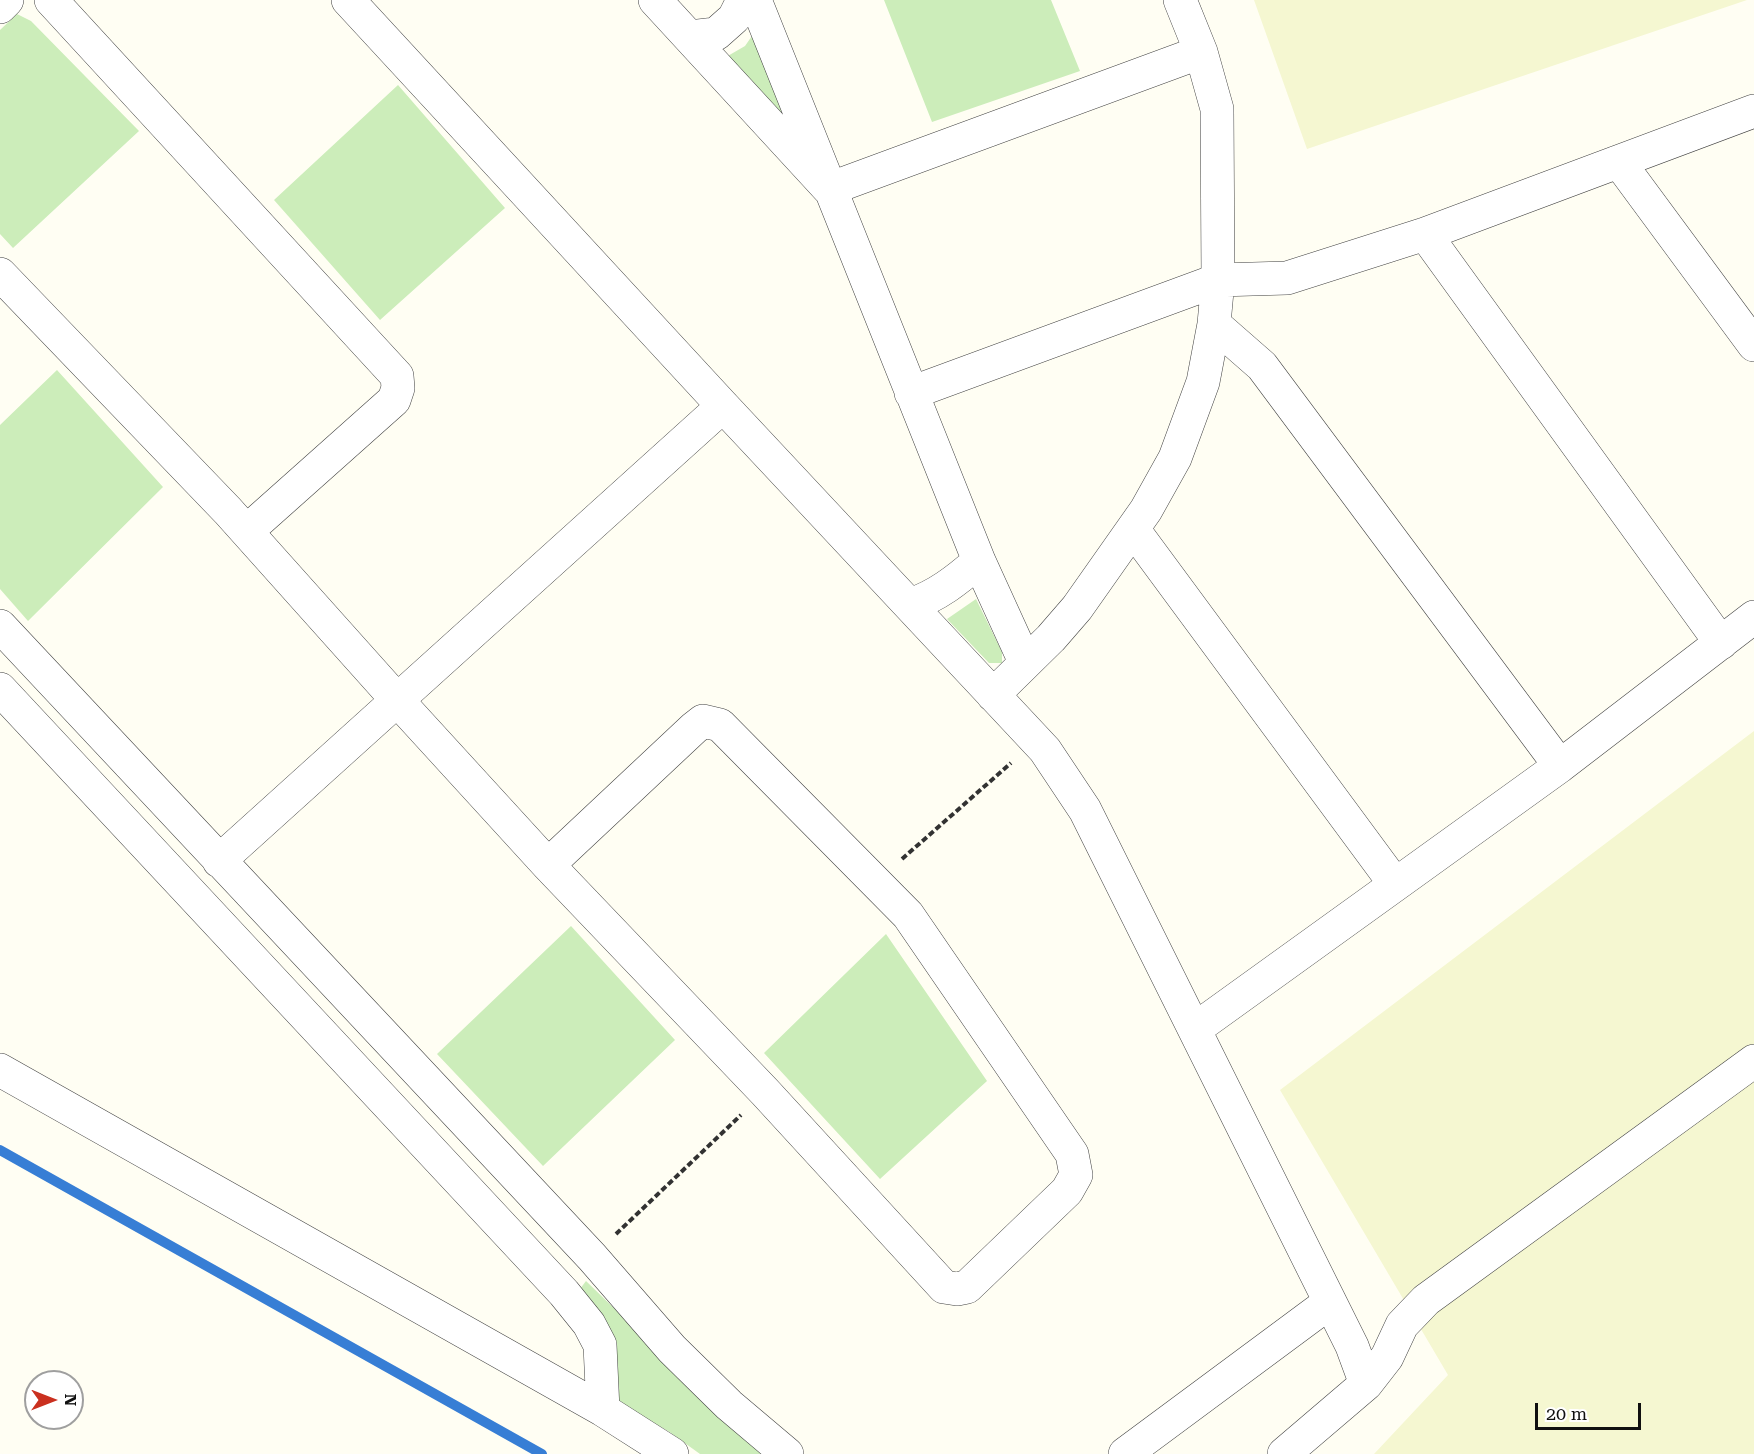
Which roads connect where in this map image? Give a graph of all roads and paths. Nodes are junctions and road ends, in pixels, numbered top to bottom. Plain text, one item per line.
1 (7, 0) edge
2 (51, 0) edge
3 (348, 0) edge
4 (655, 0) edge
5 (743, 0) edge
6 (755, 0) edge
7 (1179, 0) edge
8 (0, 7) edge
9 (690, 37) junction
10 (1201, 52) junction
11 (1754, 111) edge
12 (1619, 162) junction
13 (829, 189) junction
14 (1425, 234) junction
15 (0, 274) edge
16 (1218, 280) junction
17 (1214, 324) junction
18 (1754, 345) edge
19 (910, 393) junction
20 (723, 406) junction
21 (1133, 529) junction
22 (247, 531) junction
23 (979, 561) junction
24 (910, 605) junction
25 (1754, 617) edge
26 (0, 626) edge
27 (1721, 643) junction
28 (1025, 662) junction
29 (0, 689) edge
30 (993, 695) junction
31 (398, 701) junction
32 (1036, 740) junction
33 (1560, 766) junction
34 (219, 861) junction
35 (548, 865) junction
36 (876, 882) junction
37 (1395, 884) junction
38 (1195, 1029) junction
39 (1754, 1061) edge
40 (0, 1070) edge
41 (765, 1092) junction
42 (592, 1257) junction
43 (1330, 1302) junction
44 (1366, 1384) junction
45 (603, 1410) junction
46 (672, 1454) edge
47 (787, 1454) edge
48 (1125, 1454) edge
49 (1284, 1454) edge

1 - 8 street
2 - 22 street
3 - 20 street
4 - 9 street
5 - 9 street
6 - 13 street
7 - 10 street
9 - 13 street
10 - 13 street
10 - 16 street
11 - 12 street
12 - 14 street
12 - 18 street
13 - 19 street
14 - 16 street
14 - 27 street
15 - 22 street
16 - 17 street
16 - 19 street
17 - 21 street
17 - 33 street
19 - 23 street
20 - 24 street
20 - 31 street
21 - 28 street
21 - 37 street
22 - 31 street
23 - 24 street
23 - 28 street
24 - 30 street
25 - 27 street
26 - 34 street
27 - 33 street
28 - 30 street
29 - 45 street
30 - 32 street
31 - 34 street
31 - 35 street
32 - 36 path
32 - 38 street
33 - 37 street
34 - 42 street
35 - 36 street
35 - 41 street
36 - 41 street
37 - 38 street
38 - 43 street
39 - 44 street
40 - 45 street
41 - 42 path
42 - 47 street
43 - 44 street
43 - 48 street
44 - 49 street
45 - 46 street

